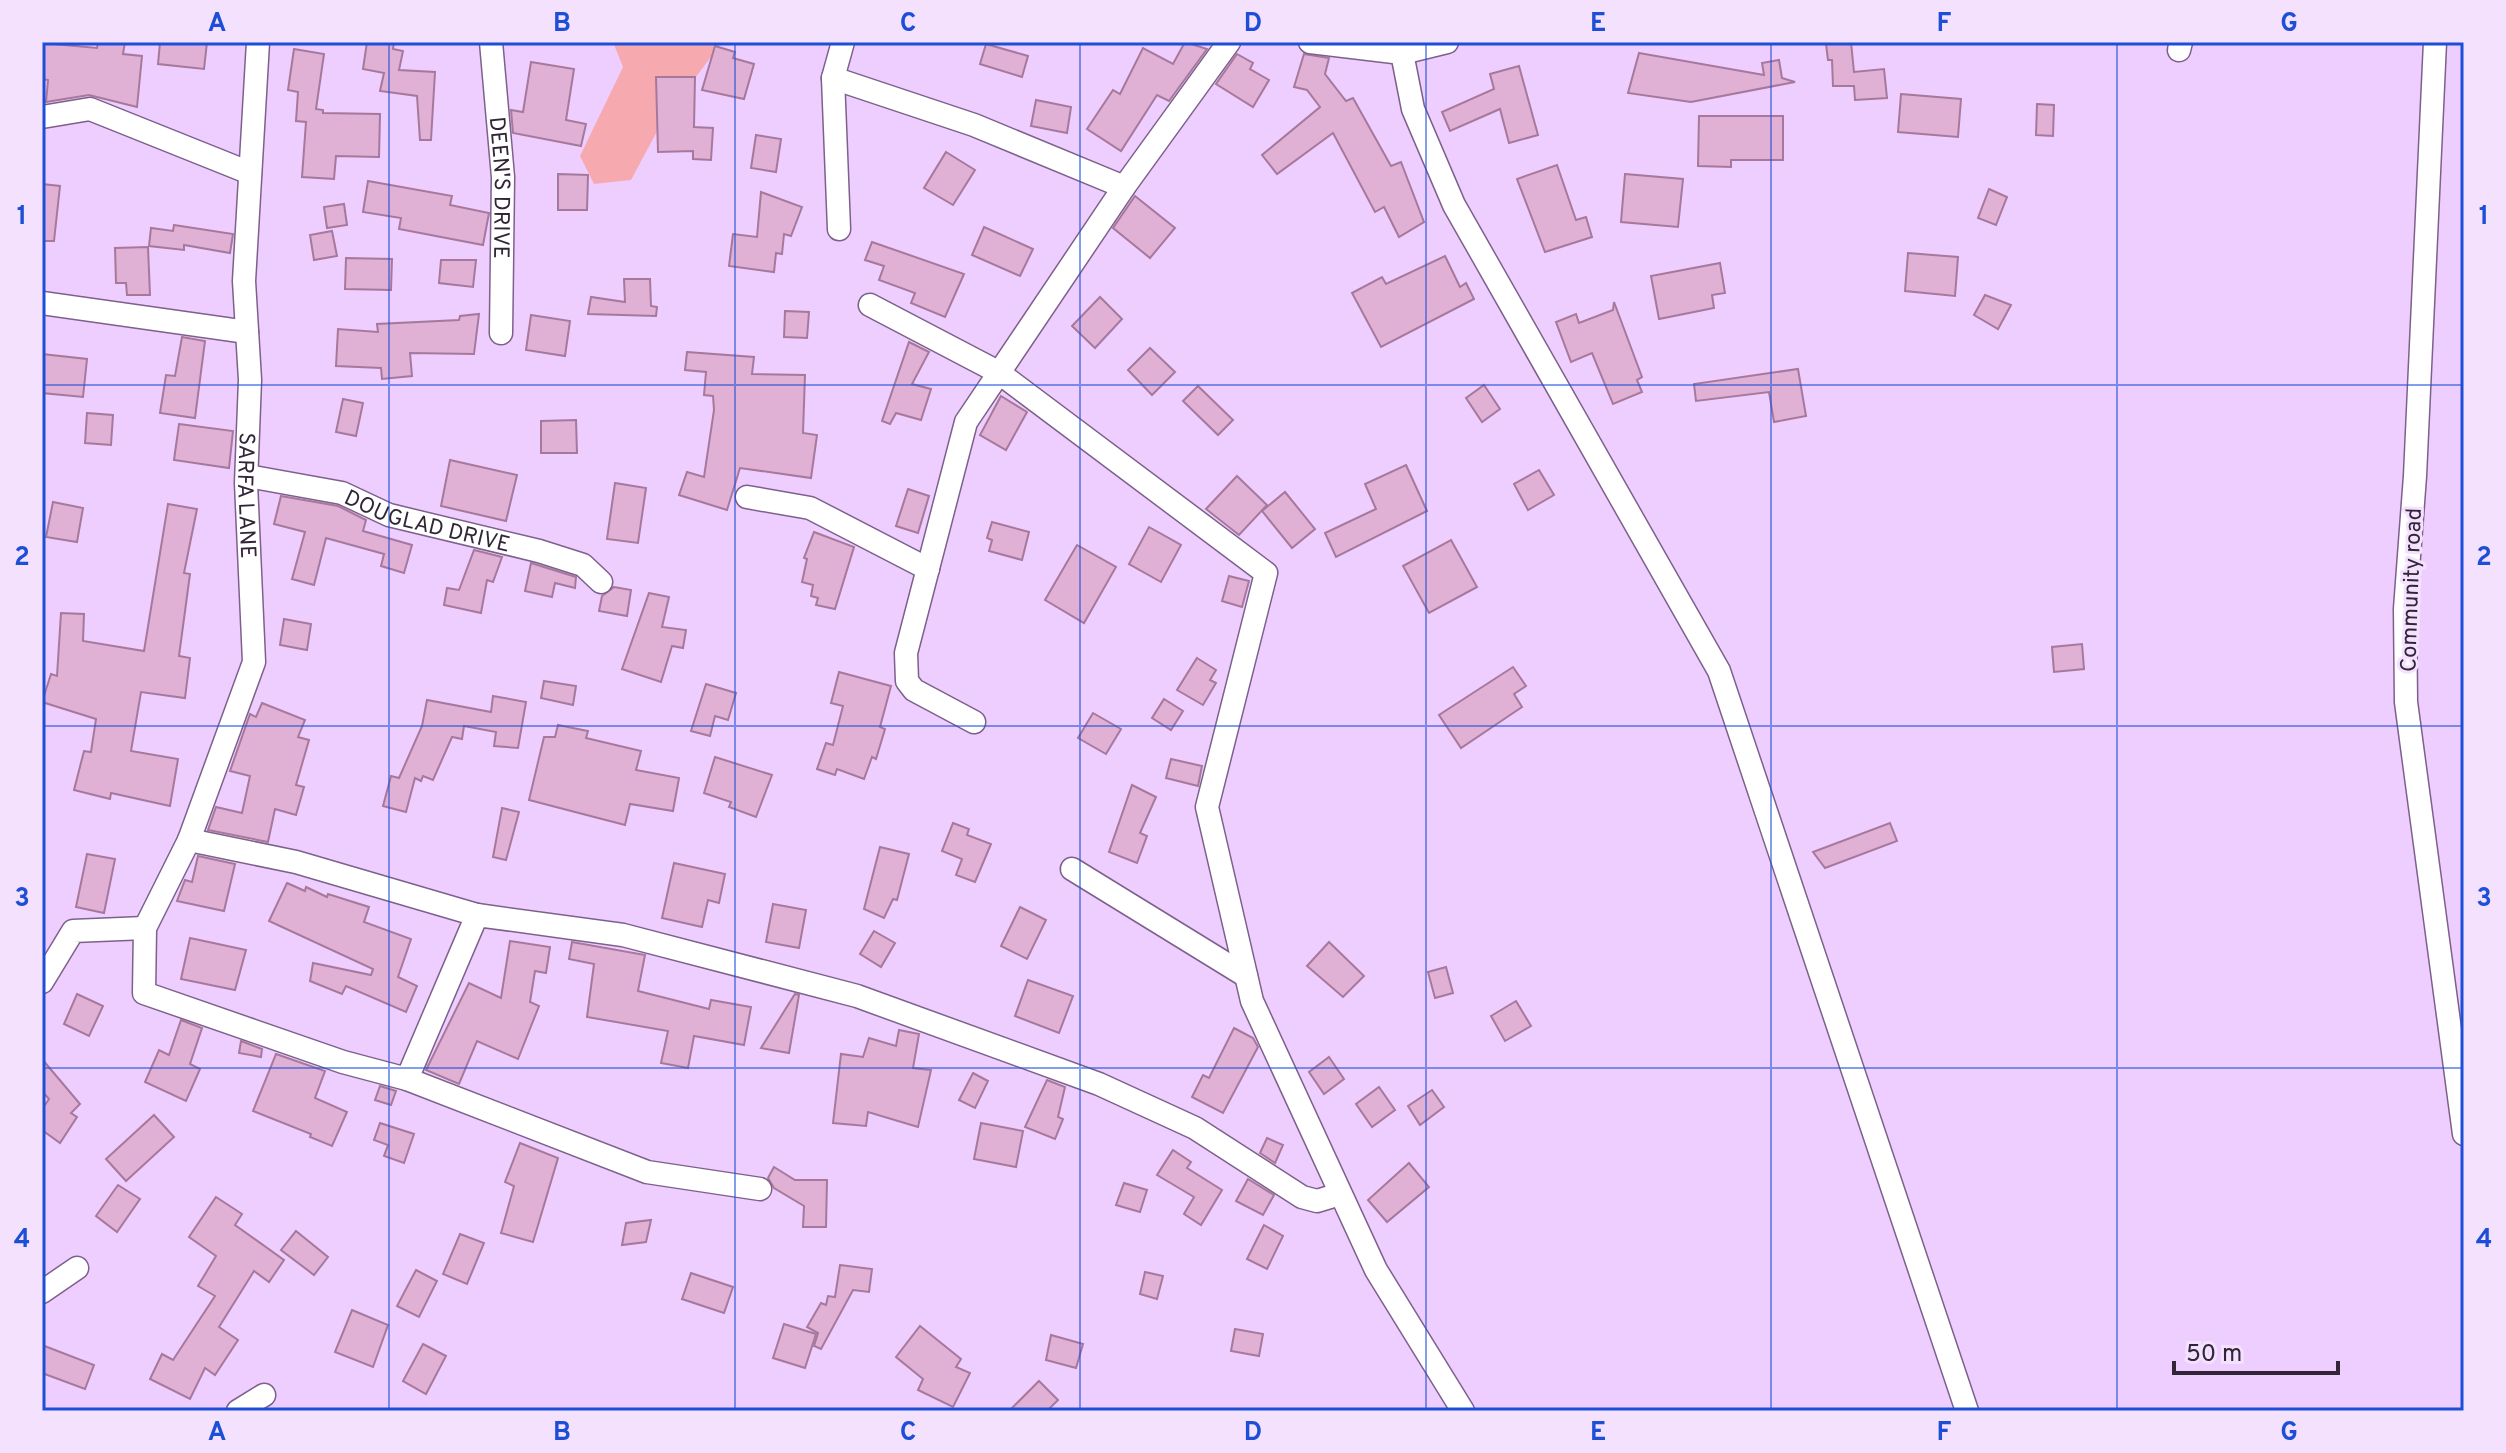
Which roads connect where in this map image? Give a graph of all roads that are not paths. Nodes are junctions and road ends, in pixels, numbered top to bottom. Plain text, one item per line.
1 (258, 42) edge
2 (491, 42) edge
3 (843, 42) edge
4 (1229, 42) edge
5 (1310, 42) edge
6 (1447, 42) edge
7 (2435, 42) edge
8 (1402, 53) junction
9 (833, 78) junction
10 (42, 117) edge
11 (250, 173) junction
12 (1124, 187) junction
13 (839, 229) dead end
14 (42, 303) edge
15 (870, 305) dead end
16 (247, 332) junction
17 (501, 333) dead end
18 (998, 372) junction
19 (248, 476) junction
20 (747, 497) dead end
21 (928, 569) junction
22 (601, 582) dead end
23 (974, 722) dead end
24 (189, 840) junction
25 (1072, 869) dead end
26 (477, 915) junction
27 (145, 928) junction
28 (1246, 976) junction
29 (42, 982) edge
30 (407, 1079) junction
31 (2464, 1134) edge
32 (760, 1189) dead end
33 (1340, 1194) junction
34 (77, 1268) dead end
35 (42, 1292) edge
36 (264, 1395) dead end
37 (238, 1411) edge
38 (1463, 1411) edge
39 (1967, 1411) edge

1 - 11 street, SARFA LANE
2 - 17 street, DEEN'S DRIVE
3 - 9 street
4 - 12 street
5 - 8 street
6 - 8 street
7 - 31 street, Community road
8 - 39 street
9 - 12 street
9 - 13 street
10 - 11 street
11 - 16 street, SARFA LANE
12 - 18 street
14 - 16 street
15 - 18 street
16 - 19 street, SARFA LANE
18 - 21 street
18 - 28 street
19 - 22 street, DOUGLAD DRIVE
19 - 24 street, SARFA LANE
20 - 21 street
21 - 23 street
24 - 26 street
24 - 27 street, SARFA LANE
25 - 28 street
26 - 30 street
26 - 33 street
27 - 29 street
27 - 30 street
28 - 33 street
30 - 32 street
33 - 38 street
34 - 35 street
36 - 37 street

